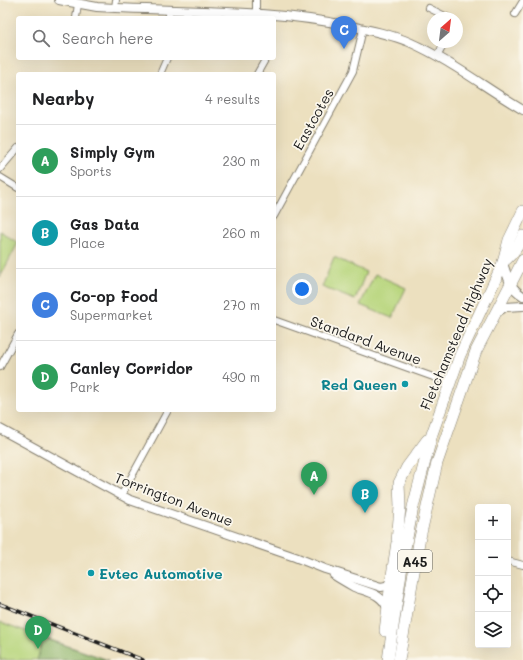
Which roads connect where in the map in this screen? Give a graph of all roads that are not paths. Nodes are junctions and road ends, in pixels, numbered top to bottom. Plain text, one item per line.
1 (59, 0) edge
2 (256, 0) edge
3 (523, 1) edge
4 (78, 4) junction
5 (116, 4) edge
6 (429, 8) dead end
7 (437, 12) edge
8 (256, 13) junction
9 (169, 14) edge
10 (515, 14) dead end
11 (76, 16) edge
12 (273, 16) edge
13 (276, 16) edge
14 (363, 29) junction
15 (442, 48) edge
16 (438, 55) junction
17 (166, 60) edge
18 (265, 60) edge
19 (161, 72) edge
20 (258, 72) edge
21 (521, 108) edge
22 (16, 150) edge
23 (0, 169) edge
24 (0, 178) edge
25 (16, 187) edge
26 (523, 210) edge
27 (276, 212) edge
28 (523, 236) edge
29 (523, 260) edge
30 (503, 262) junction
31 (510, 284) junction
32 (523, 296) edge
33 (523, 306) edge
34 (494, 314) junction
35 (276, 321) edge
36 (16, 338) edge
37 (0, 367) edge
38 (450, 383) junction
39 (167, 412) edge
40 (0, 429) edge
41 (432, 434) junction
42 (121, 496) junction
43 (511, 562) edge
44 (523, 565) edge
45 (325, 570) junction
46 (386, 584) junction
47 (388, 608) junction
48 (387, 660) edge
49 (399, 660) edge

1 - 4 main road
2 - 8 street
3 - 10 street
4 - 5 main road
4 - 11 street
5 - 9 main road
6 - 7 street
8 - 9 main road
8 - 12 main road
13 - 14 main road
14 - 16 main road
14 - 27 street, Eastcotes
15 - 16 street
16 - 21 main road
17 - 19 street
18 - 20 street
22 - 23 street
24 - 25 street
26 - 30 highway, Fletchamstead Highway / A45
28 - 30 highway
29 - 31 highway, Fletchamstead Highway / A45
30 - 31 main road
30 - 38 highway, Fletchamstead Highway / A45
31 - 32 main road
31 - 34 highway, Fletchamstead Highway / A45
33 - 34 main road
34 - 49 highway, Fletchamstead Highway / A45
35 - 38 street, Standard Avenue
36 - 37 street
38 - 41 highway, Fletchamstead Highway / A45
39 - 42 street
40 - 42 main road, Torrington Avenue
41 - 46 highway
41 - 48 highway, Fletchamstead Highway / A45
42 - 45 main road, Torrington Avenue
43 - 44 street
45 - 46 main road, Torrington Avenue
45 - 47 main road, Torrington Avenue
46 - 47 highway
47 - 48 highway

